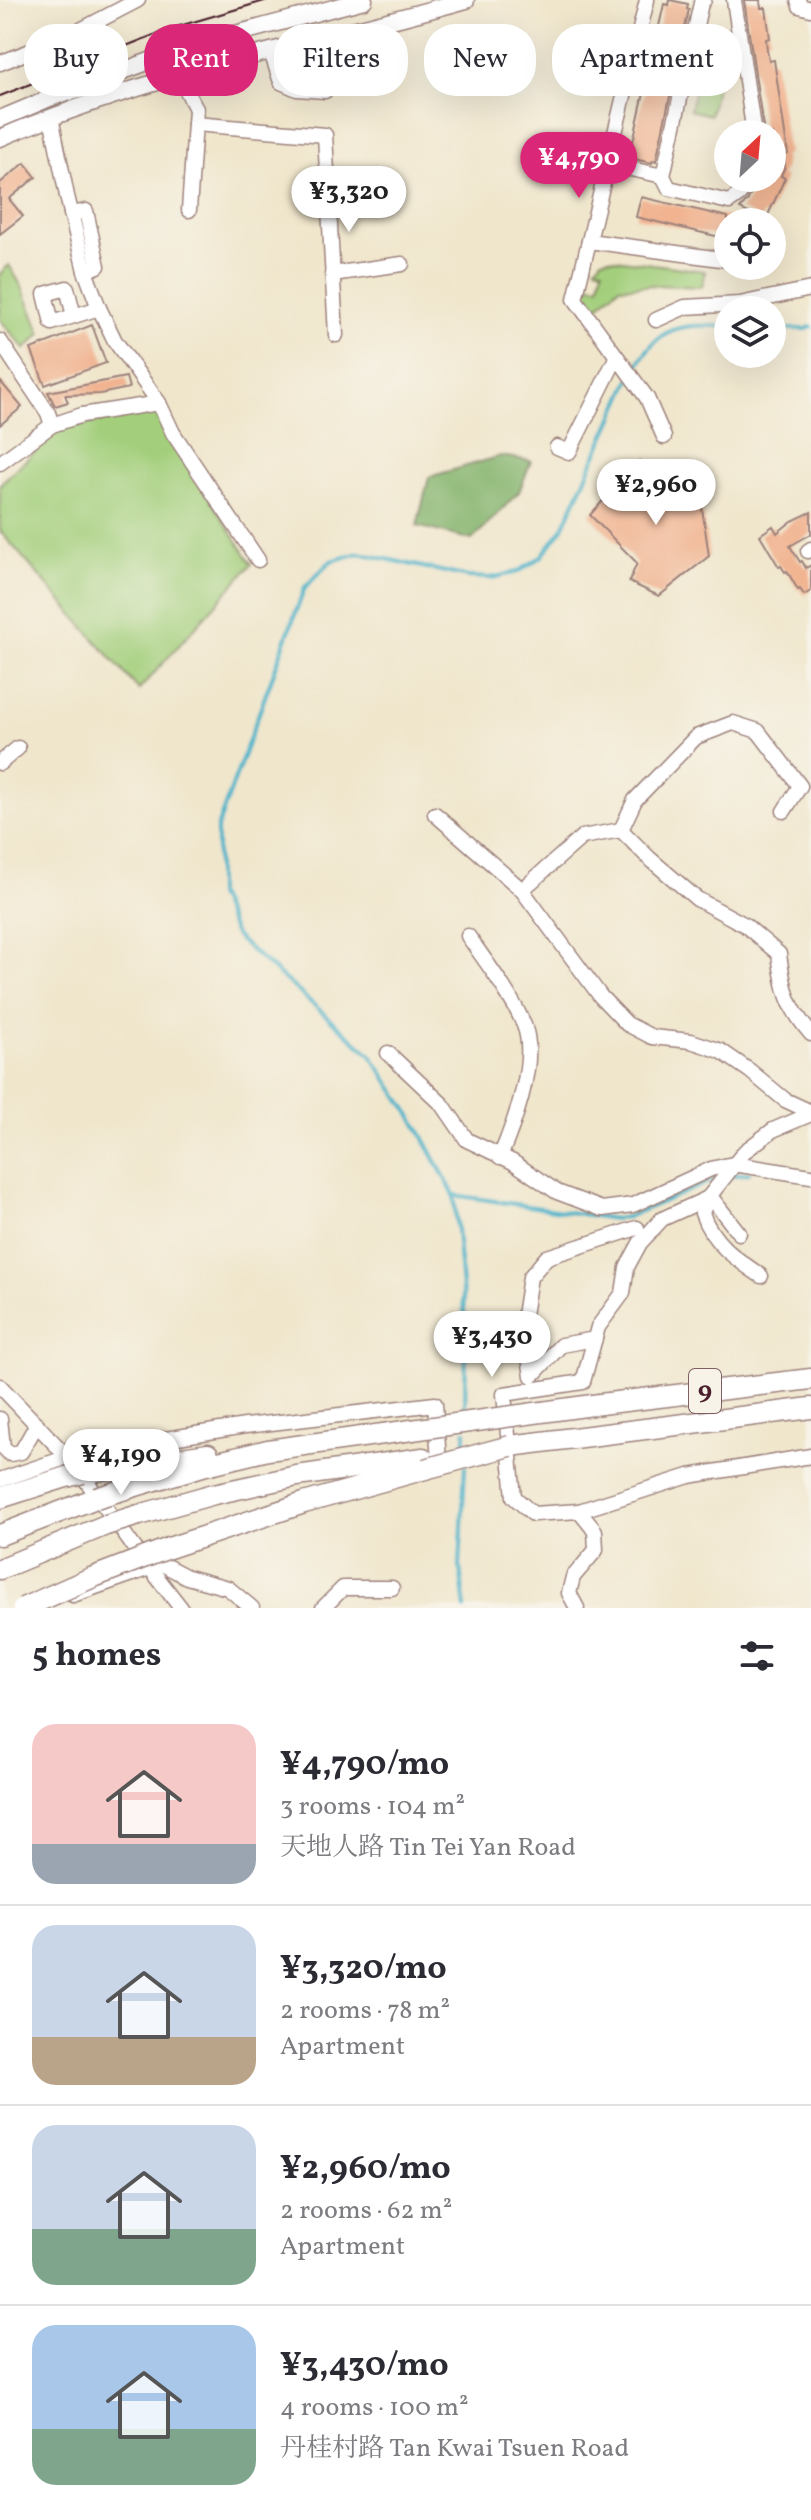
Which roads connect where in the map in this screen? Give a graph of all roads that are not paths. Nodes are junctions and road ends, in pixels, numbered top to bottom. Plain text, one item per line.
1 (138, 0) edge
2 (364, 0) edge
3 (466, 0) edge
4 (647, 0) edge
5 (704, 0) edge
6 (734, 0) edge
7 (798, 0) edge
8 (811, 9) edge
9 (92, 24) edge
10 (258, 28) edge
11 (271, 52) junction
12 (24, 54) edge
13 (258, 55) edge
14 (274, 61) edge
15 (0, 63) edge
16 (144, 86) edge
17 (55, 96) edge
18 (190, 96) edge
19 (51, 117) junction
20 (0, 119) edge
21 (752, 120) edge
22 (195, 124) junction
23 (0, 138) edge
24 (608, 164) junction
25 (663, 176) junction
26 (741, 192) edge
27 (189, 210) dead end
28 (589, 241) junction
29 (714, 258) edge
30 (402, 264) dead end
31 (332, 274) junction
32 (811, 289) edge
33 (99, 308) junction
34 (74, 316) junction
35 (656, 320) dead end
36 (336, 335) dead end
37 (0, 341) edge
38 (616, 358) junction
39 (159, 403) junction
40 (52, 425) junction
41 (664, 437) dead end
42 (557, 447) dead end
43 (0, 463) edge
44 (258, 560) dead end
45 (18, 748) dead end
46 (0, 763) edge
47 (784, 811) dead end
48 (435, 814) dead end
49 (621, 830) junction
50 (522, 890) junction
51 (468, 936) dead end
52 (811, 1034) edge
53 (388, 1053) dead end
54 (811, 1113) edge
55 (500, 1157) junction
56 (732, 1166) junction
57 (811, 1176) edge
58 (709, 1197) junction
59 (637, 1228) dead end
60 (739, 1233) dead end
61 (761, 1276) dead end
62 (595, 1339) junction
63 (811, 1379) edge
64 (0, 1386) edge
65 (811, 1408) edge
66 (0, 1419) edge
67 (37, 1424) junction
68 (268, 1450) junction
69 (811, 1456) edge
70 (429, 1463) junction
71 (67, 1467) junction
72 (4, 1491) edge
73 (579, 1511) junction
74 (0, 1535) edge
75 (136, 1550) junction
76 (150, 1568) junction
77 (0, 1569) edge
78 (392, 1588) dead end
79 (23, 1608) edge
80 (48, 1608) edge
81 (181, 1608) edge
82 (252, 1608) edge
83 (323, 1608) edge
84 (577, 1608) edge

1 - 9 street
2 - 10 main road
3 - 11 main road
4 - 24 street
5 - 25 street
6 - 21 street
7 - 8 street
11 - 13 main road
11 - 14 street
12 - 15 street
16 - 19 main road
17 - 20 main road
18 - 22 street
19 - 23 main road
19 - 33 street
22 - 27 street
22 - 31 street
24 - 25 street
24 - 28 street
25 - 26 street
28 - 29 street
28 - 38 street
30 - 31 street
31 - 36 street
32 - 35 street
33 - 34 street
33 - 39 street
34 - 34 street
37 - 40 street
38 - 41 street
38 - 42 street
39 - 40 street
39 - 44 street
40 - 43 street
45 - 46 street
47 - 49 street
48 - 50 street
49 - 50 street
49 - 52 street
50 - 54 street
51 - 55 street
53 - 55 street
54 - 56 street
55 - 56 street
56 - 57 street
56 - 58 street
58 - 60 street
58 - 61 street
58 - 62 street
59 - 62 street
62 - 73 street
63 - 68 highway, 9, bridge
64 - 67 street
65 - 70 highway, 9, bridge
66 - 67 street
67 - 71 street
68 - 71 highway, bridge
68 - 74 highway, 9, bridge
69 - 73 street
70 - 71 street
70 - 77 highway, bridge
70 - 79 highway, bridge
71 - 72 highway
71 - 75 street
73 - 84 street
75 - 76 street
75 - 82 street
76 - 80 street
76 - 81 street
78 - 83 street

